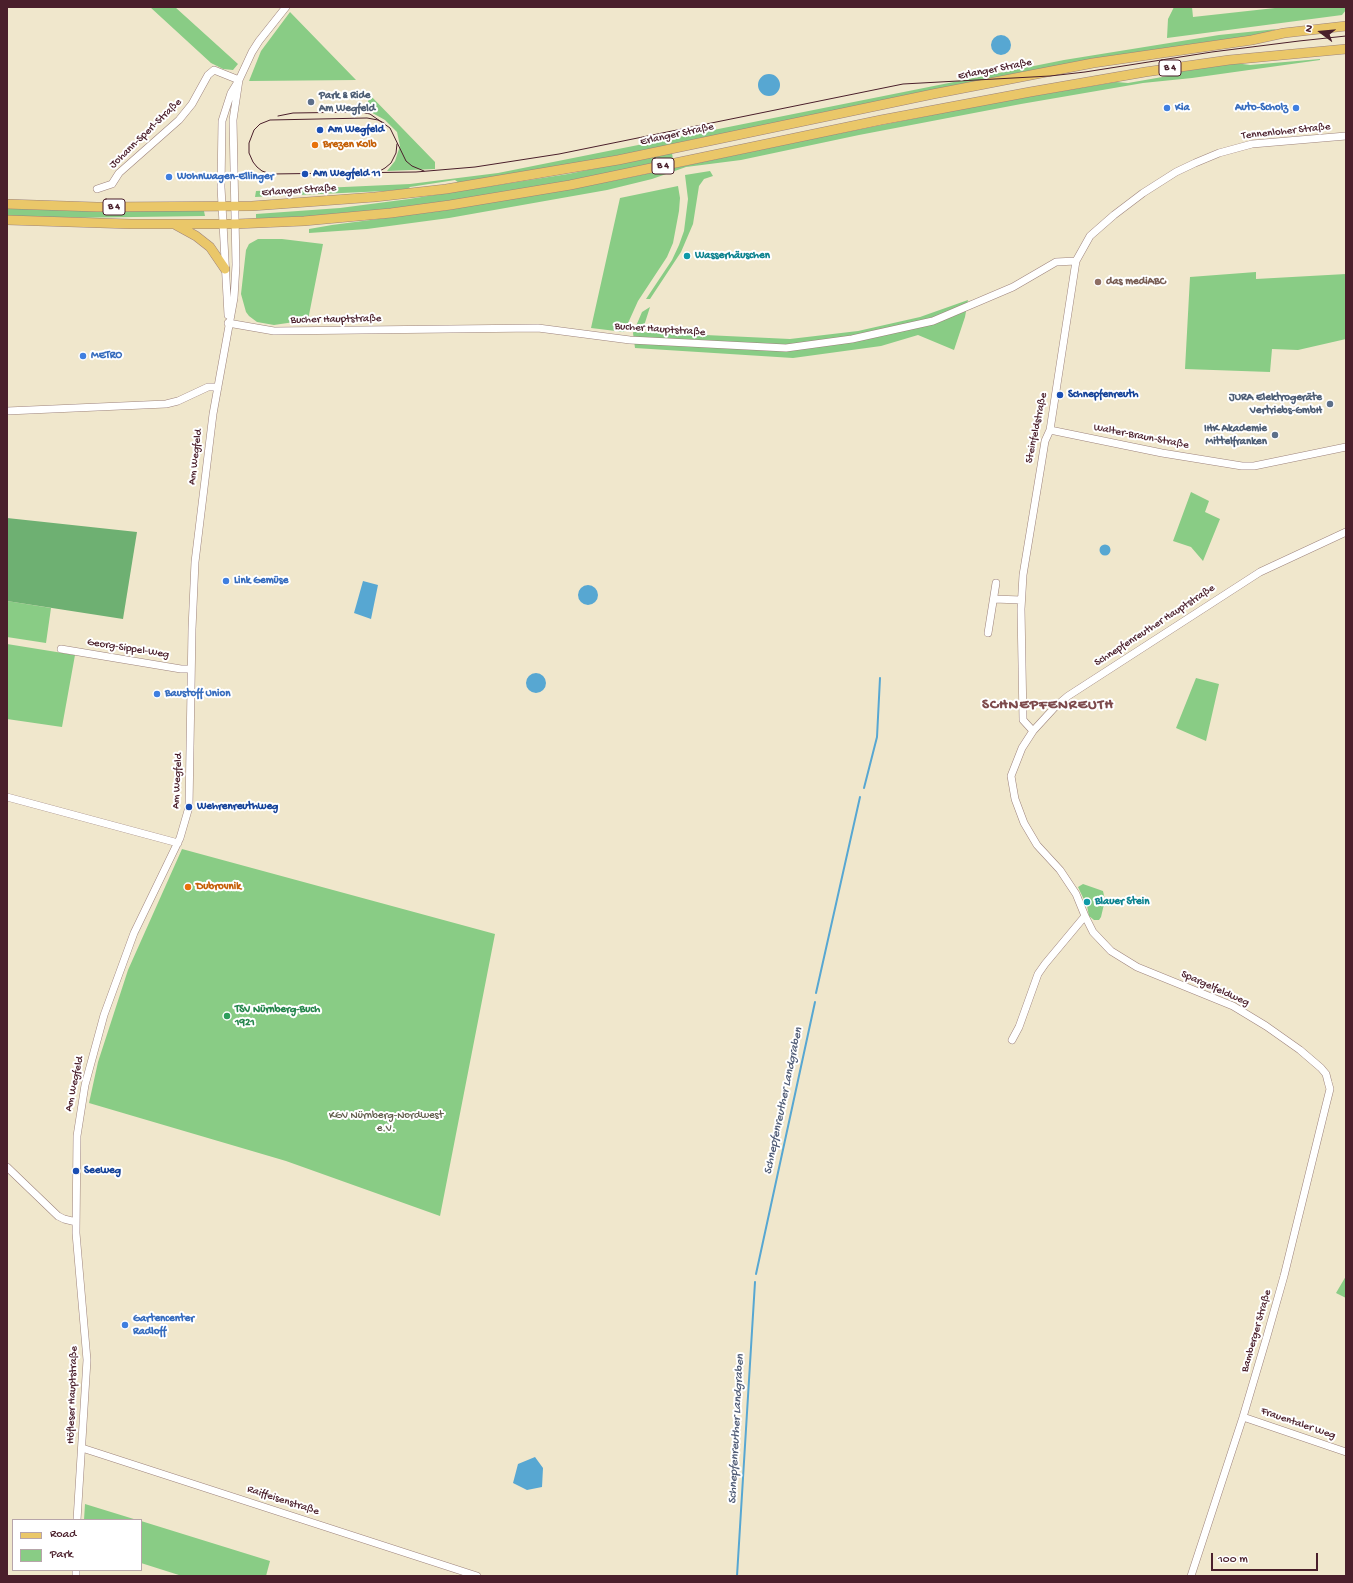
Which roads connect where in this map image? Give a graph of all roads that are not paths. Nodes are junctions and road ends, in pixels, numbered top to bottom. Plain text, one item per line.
1 (286, 7) edge
2 (1346, 26) edge
3 (1346, 49) edge
4 (239, 80) junction
5 (1346, 136) edge
6 (97, 189) dead end
7 (7, 204) edge
8 (222, 206) junction
9 (235, 206) junction
10 (7, 220) edge
11 (222, 224) junction
12 (235, 224) junction
13 (175, 225) junction
14 (1088, 240) joint
15 (1076, 261) junction
16 (225, 269) junction
17 (228, 323) junction
18 (218, 387) junction
19 (7, 411) edge
20 (1050, 430) junction
21 (1346, 447) edge
22 (1346, 532) edge
23 (996, 583) dead end
24 (994, 599) junction
25 (1021, 600) junction
26 (988, 633) dead end
27 (61, 649) dead end
28 (191, 669) junction
29 (1032, 731) junction
30 (1011, 776) joint
31 (7, 797) edge
32 (178, 843) junction
33 (1085, 916) junction
34 (1012, 1040) dead end
35 (1330, 1089) joint
36 (7, 1167) edge
37 (76, 1222) junction
38 (1243, 1417) junction
39 (82, 1448) junction
40 (1346, 1452) edge
41 (77, 1519) edge
42 (477, 1576) edge
43 (1191, 1576) edge

1 - 4 street
2 - 9 main road, Erlanger Straße / B 4
3 - 12 main road, B 4
4 - 6 street, Johann-Sperl-Straße
4 - 8 street
4 - 9 street
5 - 14 street, Tennenloher Straße
7 - 8 main road, Erlanger Straße / B 4
8 - 9 main road, Erlanger Straße / B 4
8 - 11 street, Am Wegfeld
9 - 12 street
10 - 13 main road, B 4
11 - 12 main road, B 4
11 - 13 main road, B 4
11 - 16 street, Am Wegfeld
12 - 17 street, Am Wegfeld
13 - 16 main road, B 4
14 - 15 street, Steinfeldstraße
15 - 17 street, Bucher Hauptstraße
15 - 20 street, Steinfeldstraße
16 - 17 street, Am Wegfeld
17 - 18 street, Am Wegfeld
18 - 19 street
18 - 28 street, Am Wegfeld
20 - 21 street, Walter-Braun-Straße
20 - 25 street, Steinfeldstraße
22 - 29 street, Schnepfenreuther Hauptstraße
23 - 24 street
24 - 25 street
24 - 26 street
25 - 29 street, Steinfeldstraße
27 - 28 street, Georg-Sippel-Weg
28 - 32 street, Am Wegfeld
29 - 30 street, Schnepfenreuther Hauptstraße
30 - 33 street, Spargelfeldweg
31 - 32 street
32 - 37 street, Am Wegfeld
33 - 34 street
33 - 35 street, Spargelfeldweg
35 - 38 street, Bamberger Straße
36 - 37 street
37 - 39 street, Höfleser Hauptstraße
38 - 40 street, Frauentaler Weg
38 - 43 street, Bamberger Straße
39 - 41 street, Höfleser Hauptstraße
39 - 42 street, Raiffeisenstraße

